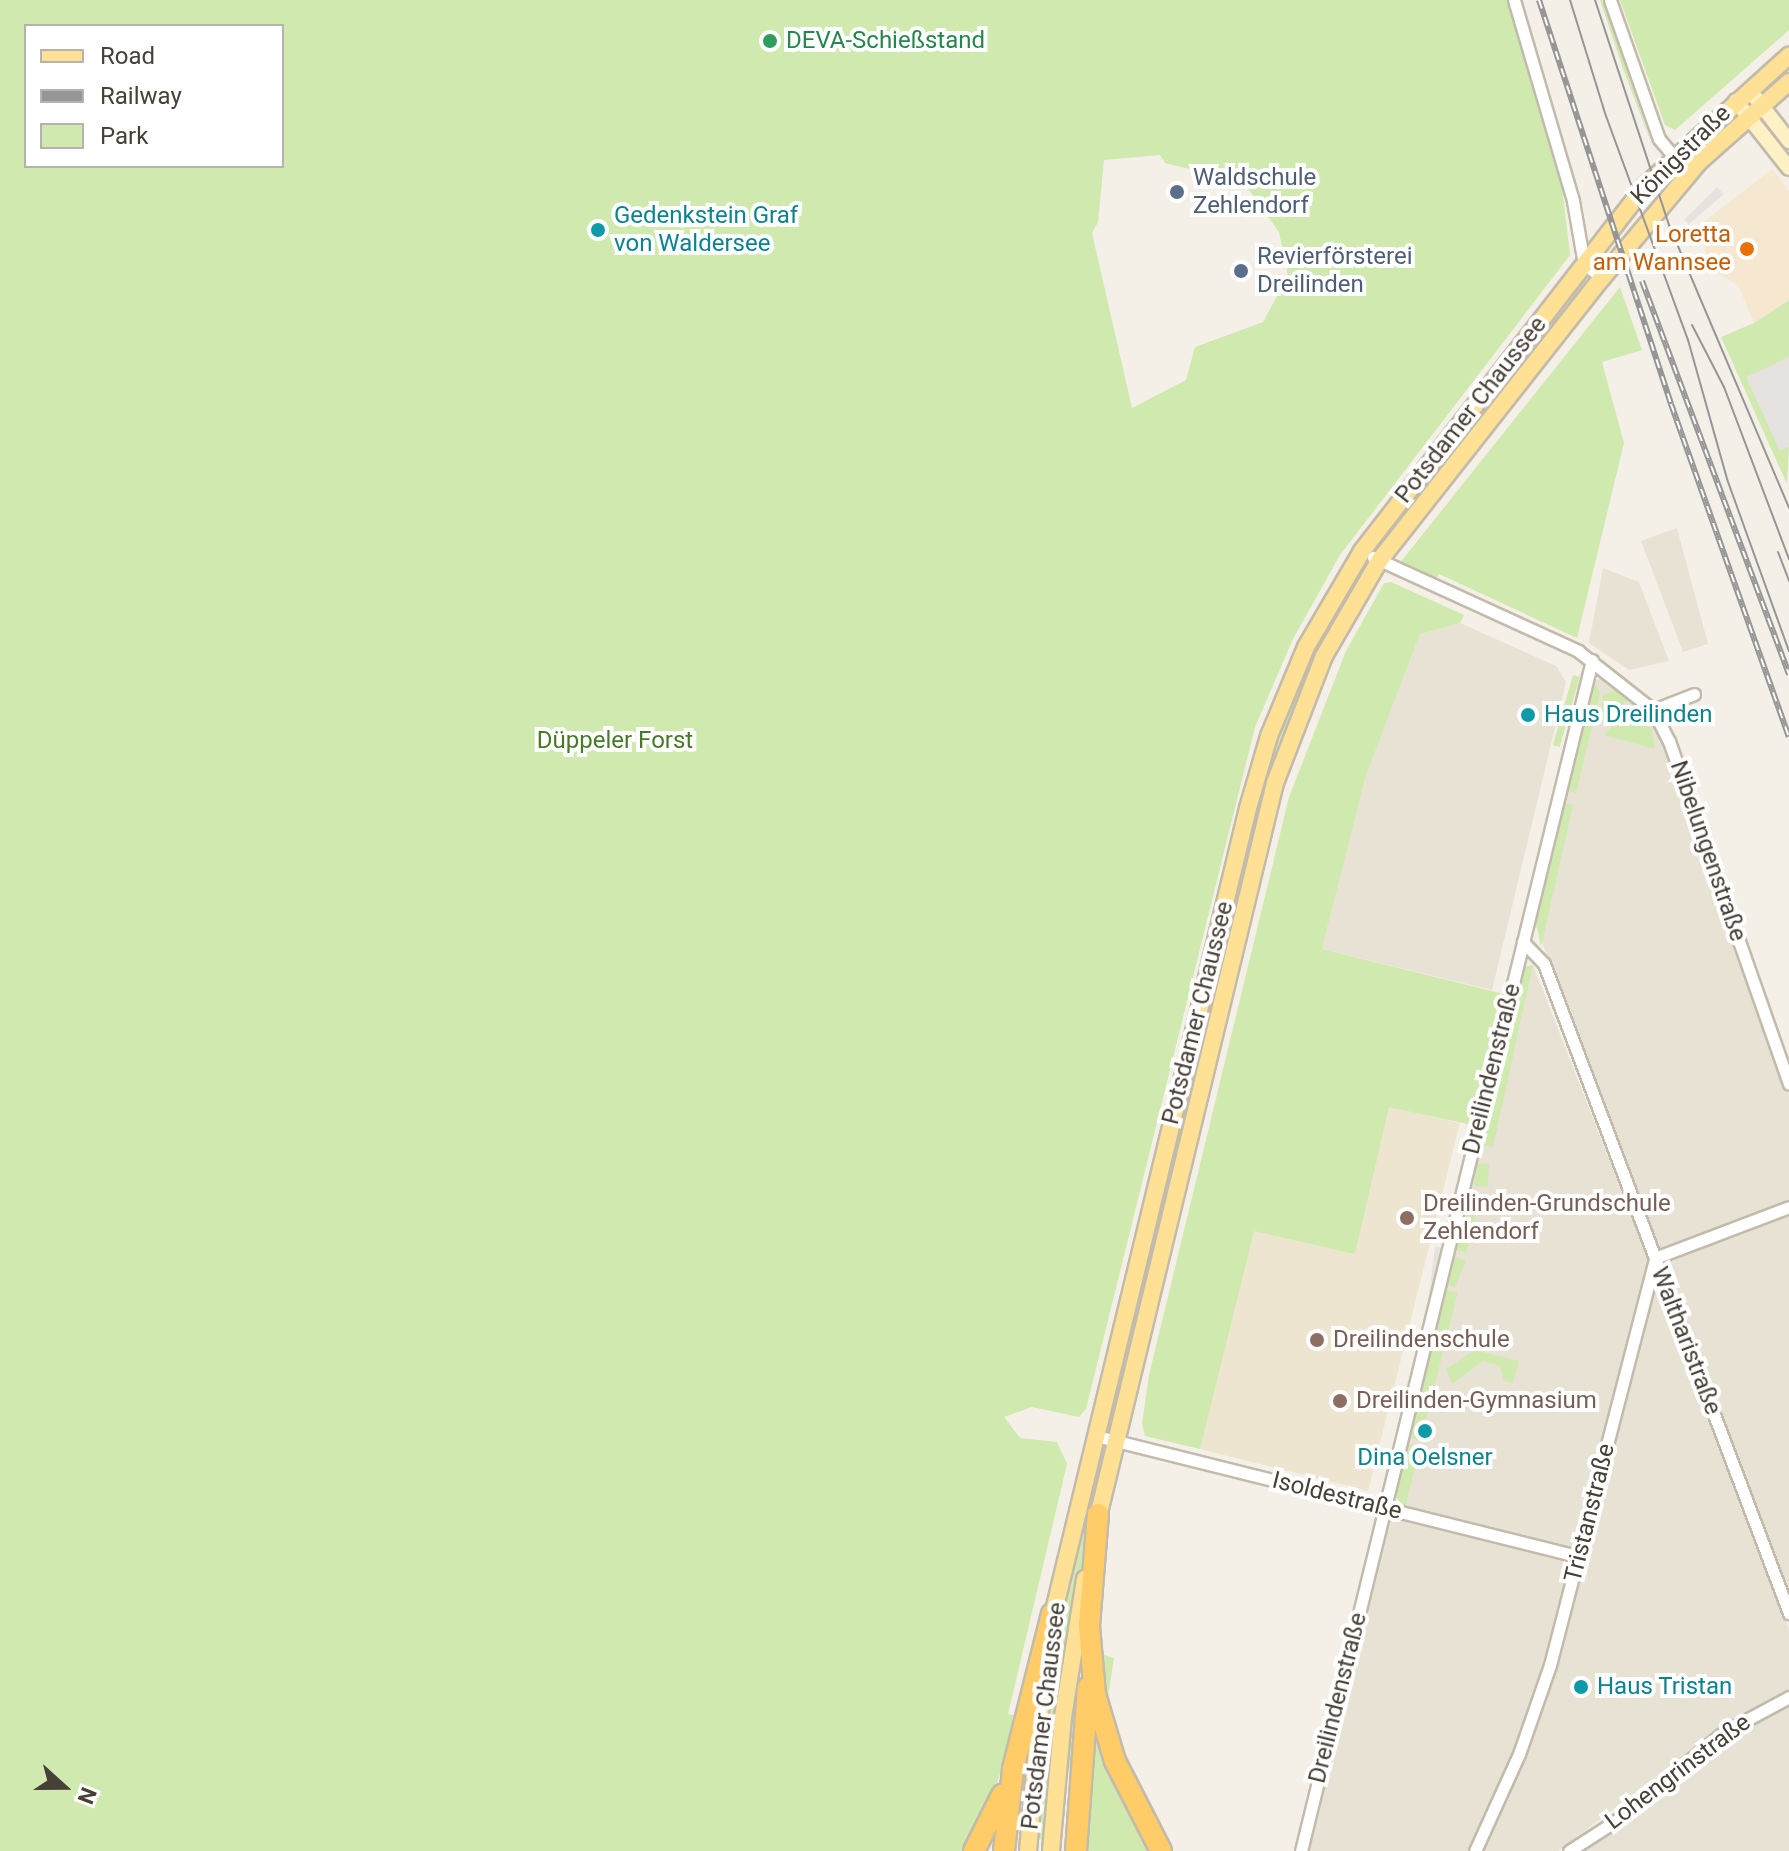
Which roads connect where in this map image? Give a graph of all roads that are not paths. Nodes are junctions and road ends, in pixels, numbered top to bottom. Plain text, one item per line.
1 (1514, 0) edge
2 (1610, 0) edge
3 (1789, 56) edge
4 (1789, 82) edge
5 (1742, 95) junction
6 (1761, 105) junction
7 (1748, 117) junction
8 (1789, 140) edge
9 (1775, 151) junction
10 (1673, 157) junction
11 (1789, 168) edge
12 (1688, 173) junction
13 (1584, 264) junction
14 (1602, 278) junction
15 (1362, 551) junction
16 (1379, 561) junction
17 (1592, 660) junction
18 (1694, 694) dead end
19 (1653, 710) junction
20 (1523, 942) junction
21 (1789, 1084) edge
22 (1789, 1207) edge
23 (1655, 1258) junction
24 (1096, 1436) junction
25 (1116, 1441) junction
26 (1384, 1508) junction
27 (1098, 1514) junction
28 (1579, 1556) junction
29 (1789, 1613) edge
30 (1052, 1614) junction
31 (1090, 1659) junction
32 (1789, 1697) edge
33 (1013, 1769) junction
34 (974, 1851) edge
35 (1004, 1851) edge
36 (1028, 1851) edge
37 (1051, 1851) edge
38 (1076, 1851) edge
39 (1161, 1851) edge
40 (1301, 1851) edge
41 (1475, 1851) edge
42 (1569, 1851) edge

1 - 13 street
2 - 10 street
3 - 5 main road, Königstraße
4 - 6 main road, Königstraße
5 - 6 main road
5 - 7 main road
5 - 10 main road, Königstraße
6 - 7 main road, Königstraße
6 - 8 main road
7 - 9 main road
7 - 12 main road, Königstraße
8 - 9 main road
9 - 11 main road
10 - 12 street
10 - 13 main road, Königstraße
12 - 14 main road, Königstraße
13 - 14 street
13 - 15 main road, Potsdamer Chaussee
14 - 16 main road, Potsdamer Chaussee
15 - 16 street, Nibelungenstraße
15 - 24 main road, Potsdamer Chaussee
16 - 17 street, Nibelungenstraße
16 - 25 main road, Potsdamer Chaussee
17 - 19 street, Nibelungenstraße
17 - 20 street, Dreilindenstraße
18 - 19 street
19 - 21 street, Nibelungenstraße
20 - 23 street, Waltharistraße
20 - 26 street, Dreilindenstraße
22 - 23 street
23 - 28 street, Tristanstraße
23 - 29 street, Waltharistraße
24 - 25 street, Isoldestraße
24 - 30 main road, Potsdamer Chaussee
25 - 26 street, Isoldestraße
25 - 27 main road, Potsdamer Chaussee
26 - 28 street, Isoldestraße
26 - 40 street, Dreilindenstraße
27 - 31 highway
27 - 37 main road, Potsdamer Chaussee
28 - 41 street, Tristanstraße
30 - 33 highway
30 - 36 main road, Potsdamer Chaussee
31 - 38 highway
31 - 39 highway
32 - 42 street, Lohengrinstraße
33 - 34 highway
33 - 35 highway

